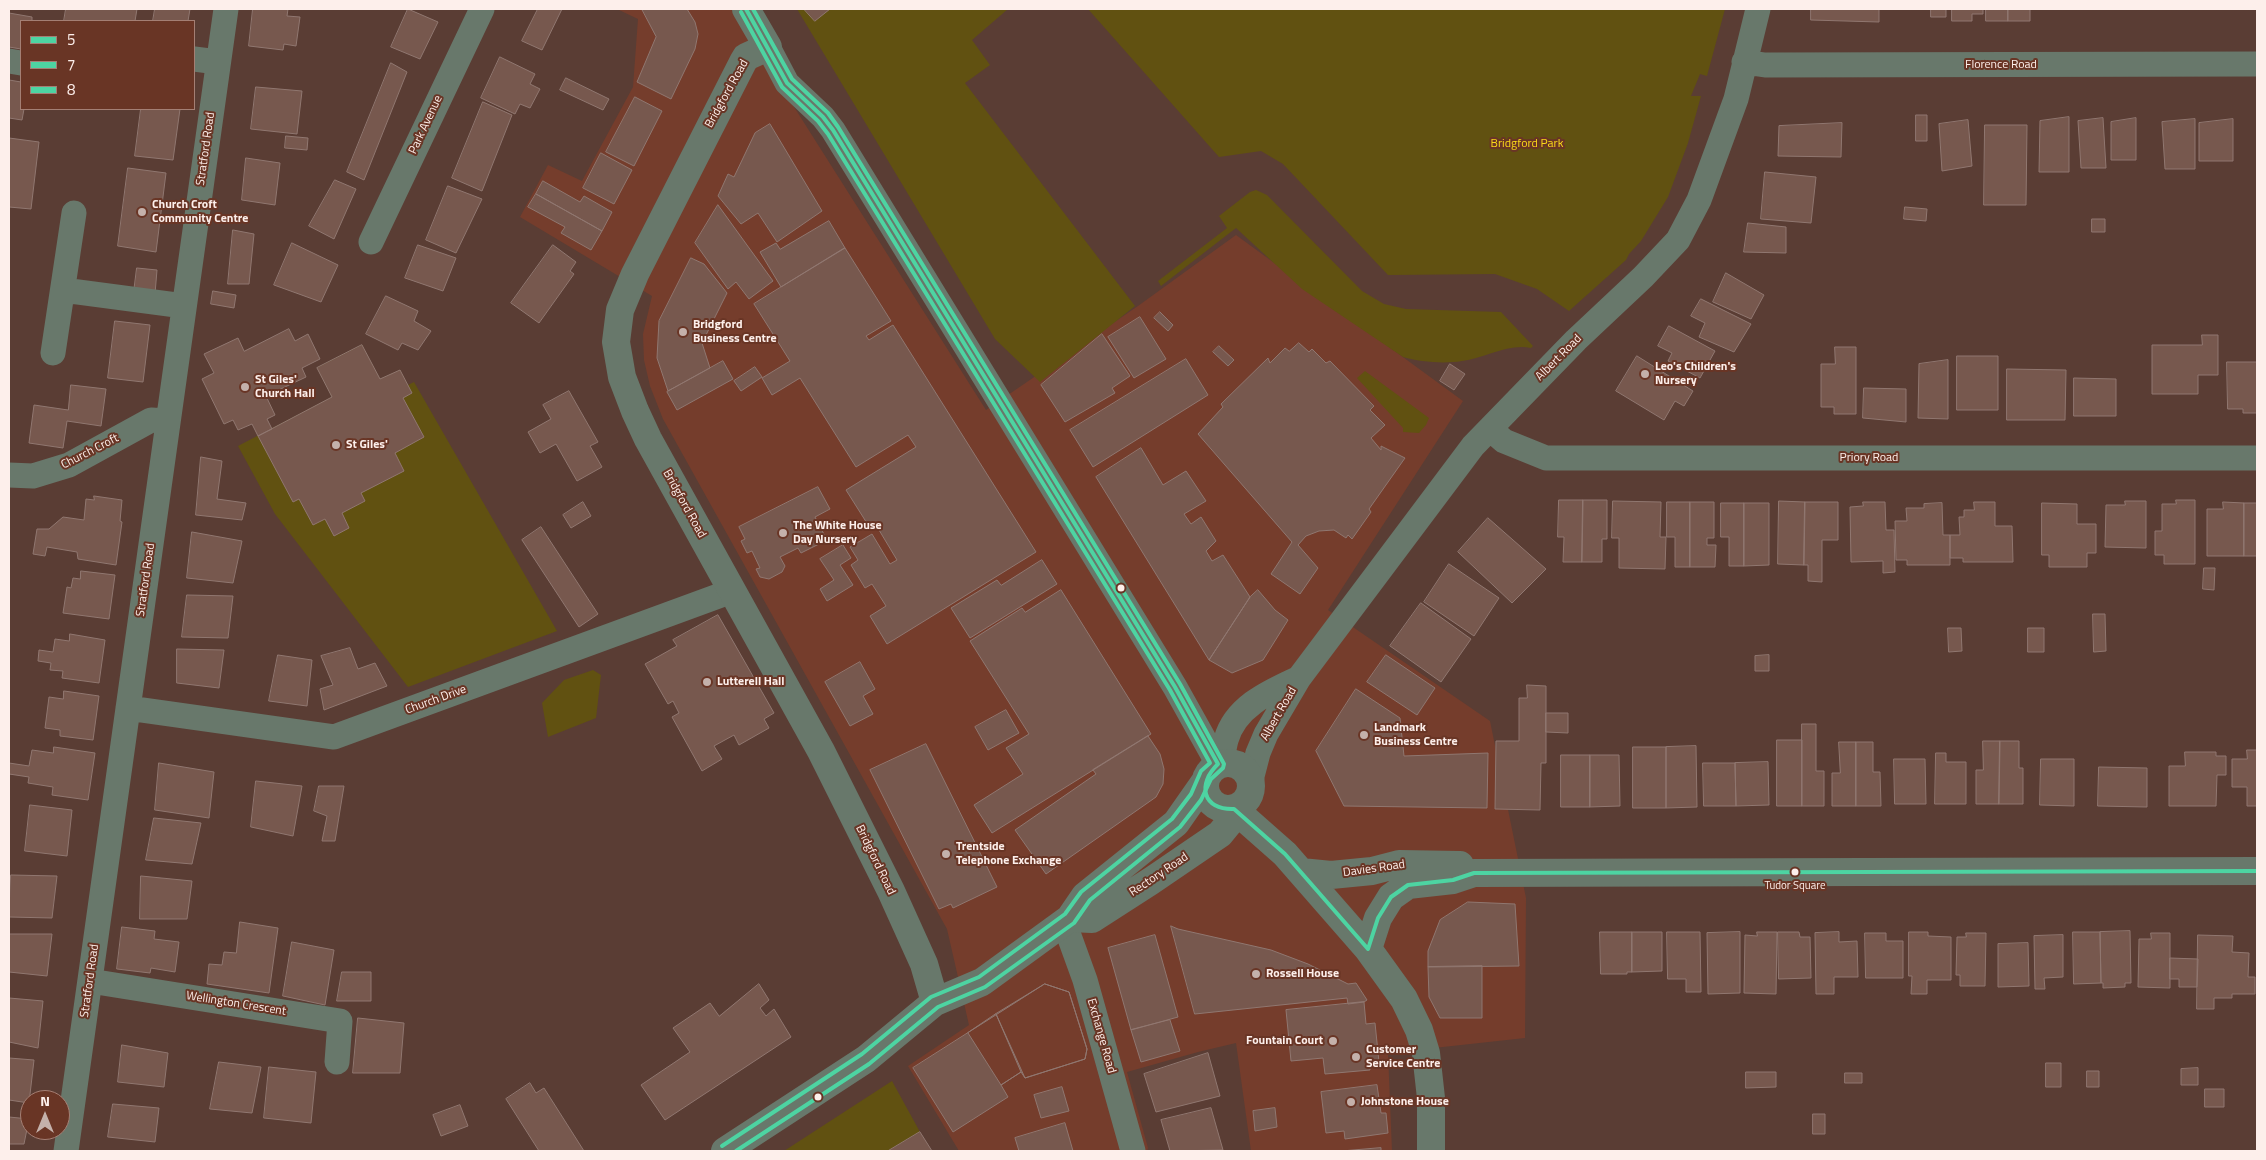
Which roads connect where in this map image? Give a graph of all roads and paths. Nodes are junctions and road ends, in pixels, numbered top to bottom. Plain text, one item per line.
1 (226, 9) edge
2 (482, 9) edge
3 (746, 9) edge
4 (1758, 9) edge
5 (768, 48) junction
6 (195, 59) edge
7 (218, 62) junction
8 (1744, 62) junction
9 (2257, 64) edge
10 (74, 213) dead end
11 (371, 242) dead end
12 (63, 290) junction
13 (184, 306) junction
14 (53, 353) dead end
15 (168, 420) junction
16 (1490, 428) junction
17 (2257, 458) edge
18 (9, 475) edge
19 (732, 591) junction
20 (1299, 678) junction
21 (128, 708) junction
22 (1215, 770) junction
23 (1241, 798) junction
24 (1293, 863) junction
25 (2257, 871) edge
26 (1474, 873) junction
27 (1067, 920) junction
28 (1368, 949) junction
29 (90, 981) junction
30 (935, 1002) junction
31 (337, 1062) dead end
32 (66, 1151) edge
33 (725, 1151) edge
34 (1132, 1151) edge
35 (1431, 1151) edge

1 - 7 street, Stratford Road
2 - 11 street, Park Avenue
3 - 5 street
4 - 8 street, Albert Road
5 - 19 street, Bridgford Road
5 - 22 street
6 - 7 street
7 - 13 street, Stratford Road
8 - 9 street, Florence Road
8 - 16 street, Albert Road
10 - 12 street
12 - 13 street
12 - 14 street
13 - 15 street, Stratford Road
15 - 18 street, Church Croft
15 - 21 street, Stratford Road
16 - 17 street, Priory Road
16 - 20 street, Albert Road
19 - 21 street, Church Drive
19 - 30 street, Bridgford Road
20 - 22 street, Albert Road
20 - 23 street, Albert Road
21 - 29 street, Stratford Road
22 - 23 street
22 - 23 street
22 - 27 street
23 - 24 street
23 - 27 street, Rectory Road
24 - 26 street, Davies Road
24 - 28 street
25 - 26 street, Davies Road
26 - 28 street, Davies Road
27 - 30 street
27 - 34 street, Exchange Road
28 - 35 street
29 - 31 street, Wellington Crescent
29 - 32 street, Stratford Road
30 - 33 street

